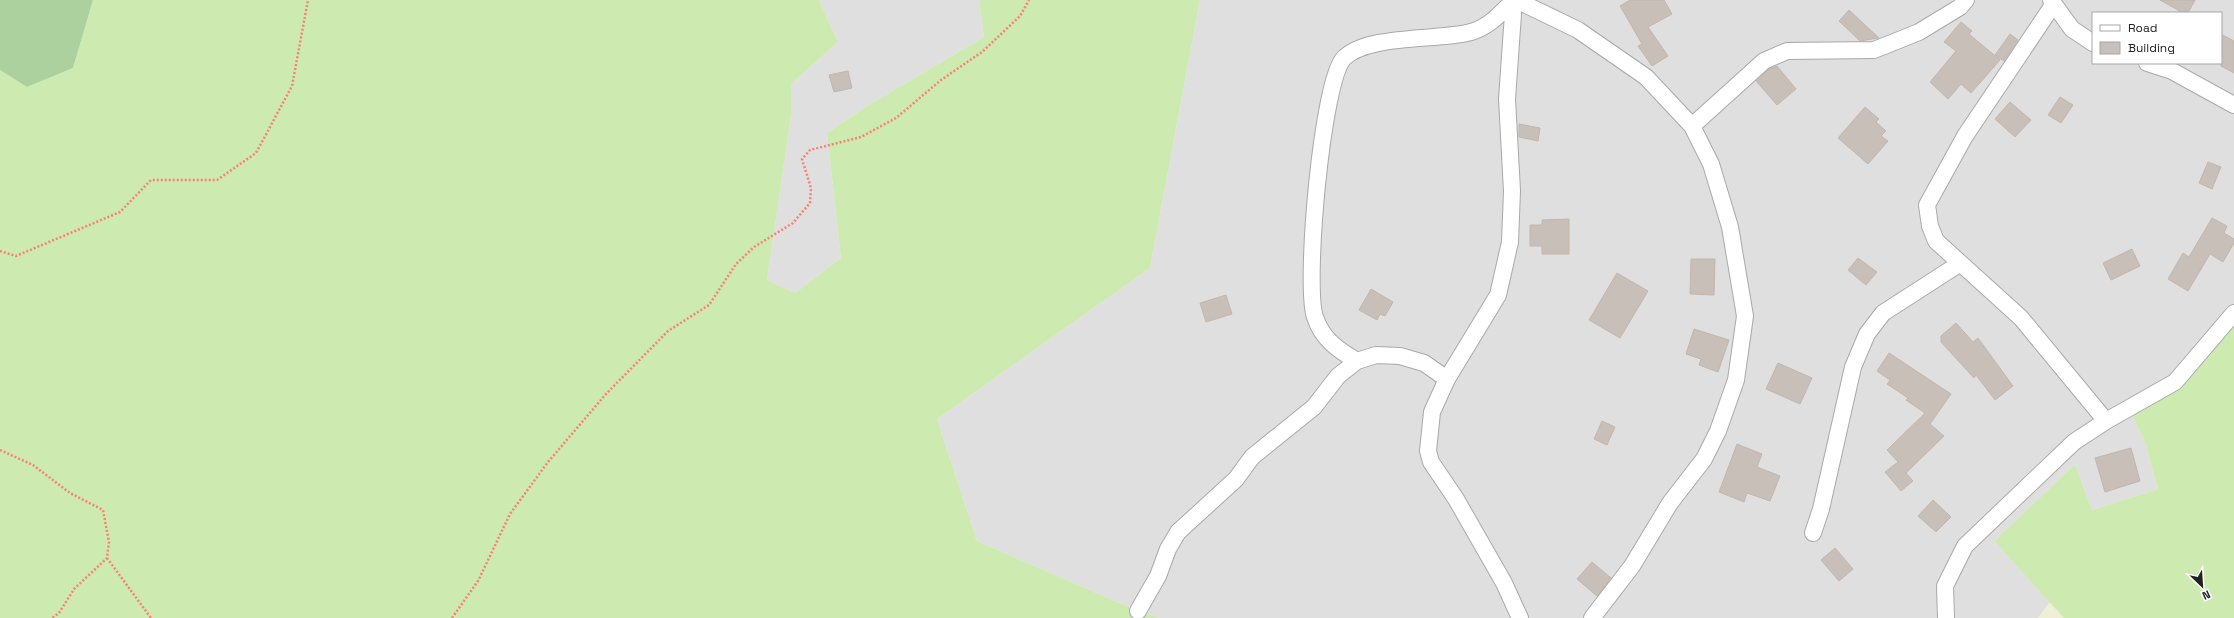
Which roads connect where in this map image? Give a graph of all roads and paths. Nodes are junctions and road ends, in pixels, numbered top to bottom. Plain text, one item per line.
1 (308, 0) edge
2 (1029, 0) edge
3 (1515, 0) edge
4 (1966, 0) edge
5 (2052, 2) edge
6 (2092, 42) edge
7 (2150, 64) edge
8 (2234, 105) edge
9 (1692, 126) junction
10 (0, 252) edge
11 (1959, 264) junction
12 (2234, 312) edge
13 (1357, 361) junction
14 (1447, 379) junction
15 (2106, 421) junction
16 (0, 450) edge
17 (1812, 533) dead end
18 (107, 558) junction
19 (1138, 611) dead end
20 (52, 618) edge
21 (151, 618) edge
22 (452, 618) edge
23 (1520, 618) edge
24 (1592, 618) edge
25 (1946, 618) edge

1 - 10 path
2 - 22 path
3 - 9 street
3 - 13 street
3 - 14 street
4 - 9 street
5 - 6 street
5 - 11 street
7 - 8 street
9 - 24 street
11 - 15 street
11 - 17 street
12 - 15 street
13 - 14 street
13 - 19 street
14 - 23 street
15 - 25 street
16 - 18 path
18 - 20 path
18 - 21 path

